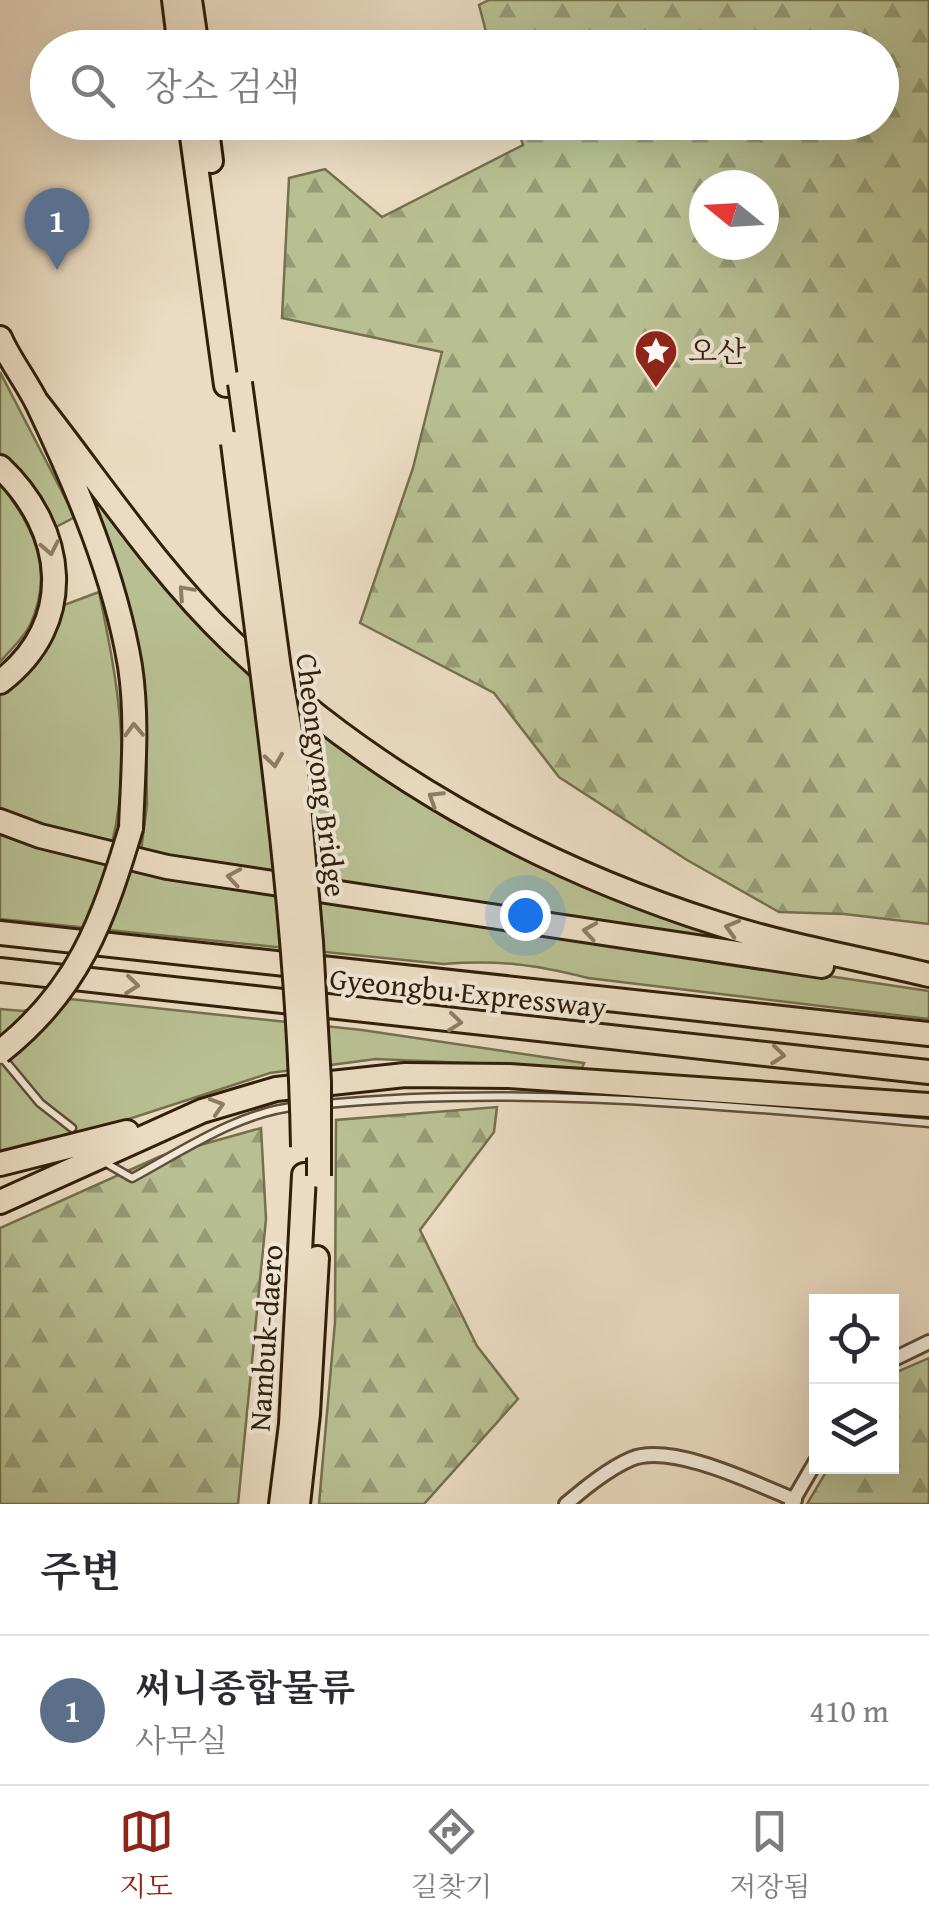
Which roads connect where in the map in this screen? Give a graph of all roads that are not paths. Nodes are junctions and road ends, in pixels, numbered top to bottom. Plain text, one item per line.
1 (174, 0) edge
2 (190, 0) edge
3 (178, 30) edge
4 (194, 30) edge
5 (193, 140) edge
6 (208, 140) edge
7 (0, 338) edge
8 (233, 384) junction
9 (36, 401) junction
10 (0, 467) edge
11 (0, 682) edge
12 (0, 821) edge
13 (0, 933) edge
14 (0, 970) edge
15 (929, 978) edge
16 (929, 1034) edge
17 (0, 1054) edge
18 (929, 1072) edge
19 (929, 1106) edge
20 (929, 1123) edge
21 (166, 1125) junction
22 (72, 1128) dead end
23 (0, 1164) edge
24 (106, 1164) dead end
25 (311, 1176) junction
26 (0, 1202) edge
27 (929, 1342) edge
28 (899, 1357) edge
29 (809, 1474) edge
30 (793, 1502) edge
31 (281, 1504) edge
32 (298, 1504) edge
33 (566, 1504) edge

1 - 3 highway
2 - 4 highway
5 - 8 highway
6 - 8 highway
7 - 9 highway
8 - 25 highway, Cheongyong Bridge, bridge
15 -> 9 highway
17 -> 9 highway, bridge
10 -> 11 highway
15 -> 12 highway
13 - 16 highway, Gyeongbu Expressway
14 -> 18 highway, Gyeongbu Expressway
17 - 22 lane
21 -> 19 highway
20 - 24 lane
21 - 23 highway
21 - 26 highway
25 - 31 highway, Nambuk-daero
25 - 32 highway, Nambuk-daero
27 - 28 street
29 - 30 street
30 - 33 street

